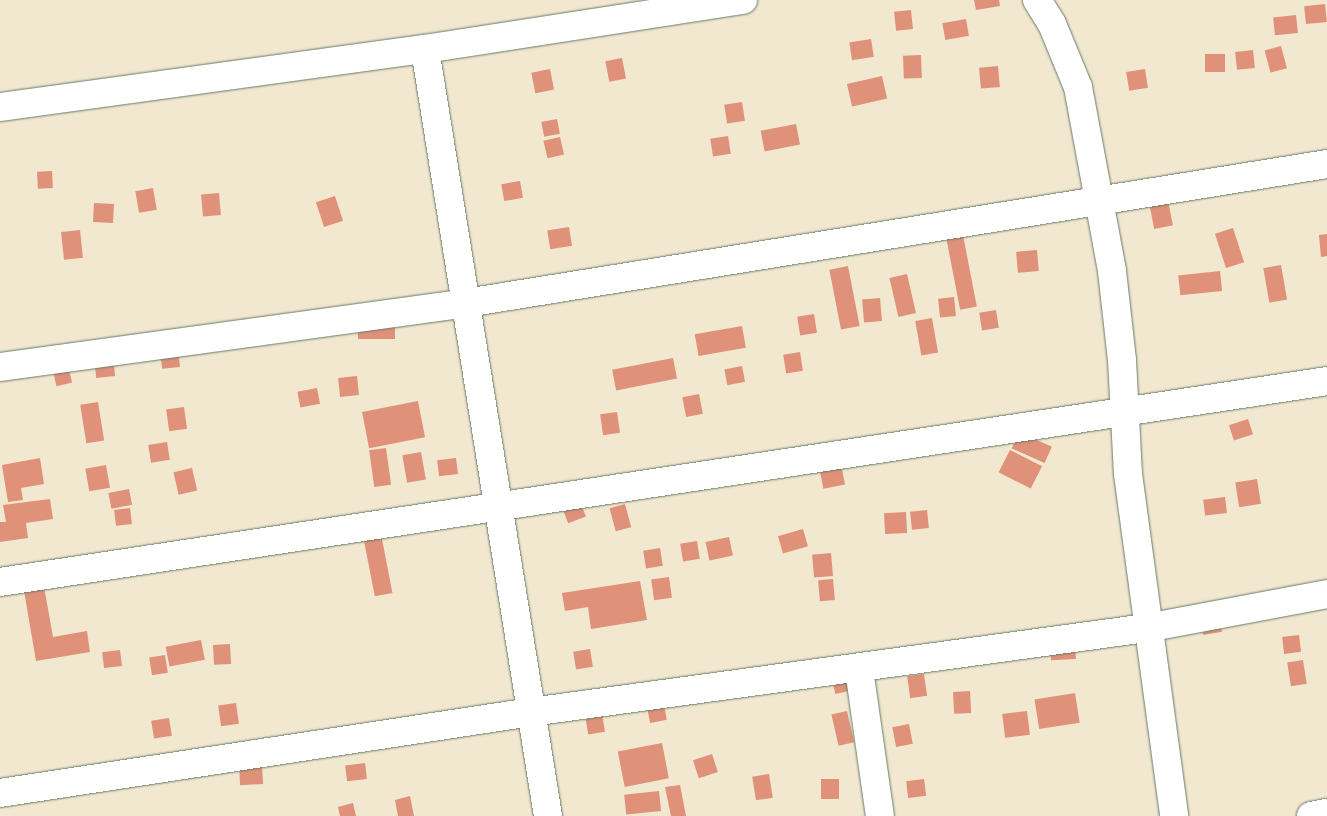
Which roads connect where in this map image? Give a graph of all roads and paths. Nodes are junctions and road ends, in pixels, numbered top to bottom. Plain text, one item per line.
1 (743, 0) edge
2 (1037, 0) edge
3 (649, 7) edge
4 (425, 49) junction
5 (0, 107) edge
6 (1327, 164) edge
7 (1099, 200) junction
8 (466, 303) junction
9 (0, 367) edge
10 (1327, 381) edge
11 (1126, 411) junction
12 (498, 508) junction
13 (0, 582) edge
14 (1327, 594) edge
15 (1147, 628) junction
16 (859, 669) junction
17 (531, 712) junction
18 (0, 793) edge
19 (1327, 813) edge
20 (548, 816) edge
21 (880, 816) edge
22 (1174, 816) edge
23 (1310, 816) edge

1 - 3 street
2 - 7 street
3 - 4 street
4 - 5 street
4 - 8 street
6 - 7 street
7 - 8 street
7 - 11 street
8 - 9 street
8 - 12 street
10 - 11 street
11 - 12 street
11 - 15 street
12 - 13 street
12 - 17 street
14 - 15 street
15 - 16 street
15 - 22 street
16 - 17 street
16 - 21 street
17 - 18 street
17 - 20 street
19 - 23 street

